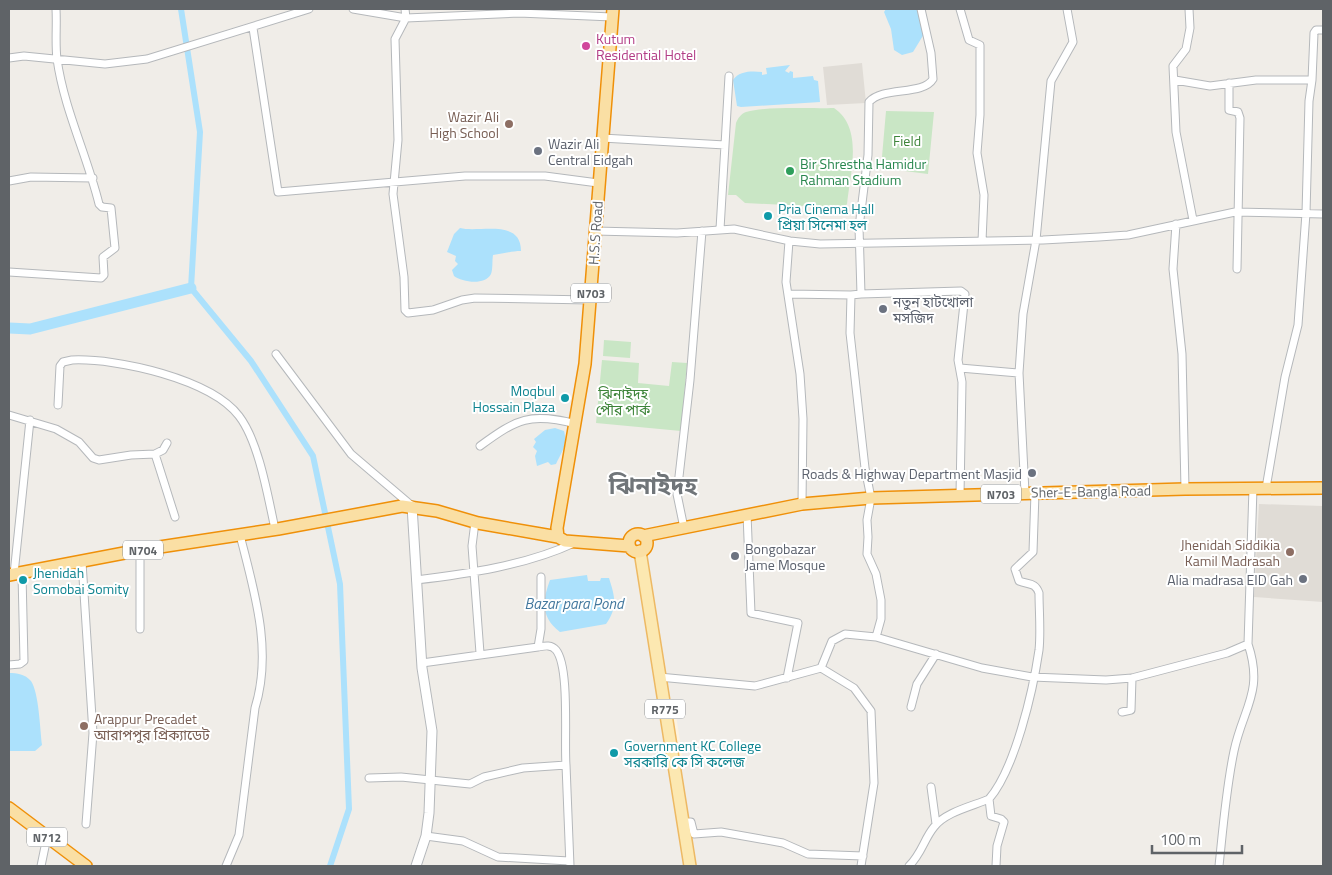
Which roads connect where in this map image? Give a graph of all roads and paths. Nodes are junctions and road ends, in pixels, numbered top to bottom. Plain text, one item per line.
1 (56, 9) edge
2 (309, 9) edge
3 (353, 9) edge
4 (405, 9) edge
5 (921, 9) edge
6 (960, 9) edge
7 (1067, 9) edge
8 (1189, 9) edge
9 (612, 13) edge
10 (406, 18) junction
11 (253, 28) junction
12 (1323, 30) edge
13 (9, 58) edge
14 (57, 59) junction
15 (729, 76) dead end
16 (1175, 80) junction
17 (1312, 80) junction
18 (1229, 83) junction
19 (602, 138) junction
20 (725, 145) junction
21 (93, 178) junction
22 (396, 180) junction
23 (9, 181) edge
24 (598, 183) junction
25 (1239, 212) junction
26 (1306, 213) junction
27 (1323, 214) edge
28 (1193, 220) junction
29 (1176, 224) junction
30 (720, 229) junction
31 (595, 231) junction
32 (702, 232) junction
33 (1036, 240) junction
34 (789, 241) junction
35 (982, 242) junction
36 (860, 243) junction
37 (1237, 269) dead end
38 (9, 272) edge
39 (788, 294) junction
40 (861, 294) junction
41 (851, 295) junction
42 (590, 300) junction
43 (276, 354) dead end
44 (960, 368) junction
45 (1019, 373) junction
46 (58, 405) dead end
47 (9, 415) edge
48 (30, 420) junction
49 (576, 424) junction
50 (167, 443) dead end
51 (480, 446) dead end
52 (155, 454) junction
53 (1252, 488) junction
54 (1266, 488) junction
55 (1323, 488) edge
56 (1185, 489) junction
57 (1030, 493) junction
58 (960, 495) junction
59 (870, 498) junction
60 (802, 504) junction
61 (412, 506) junction
62 (747, 514) junction
63 (175, 517) dead end
64 (475, 522) junction
65 (682, 528) junction
66 (277, 529) junction
67 (240, 535) junction
68 (558, 536) junction
69 (576, 542) junction
70 (638, 544) junction
71 (12, 550) edge
72 (140, 550) junction
73 (82, 562) junction
74 (474, 573) junction
75 (15, 574) edge
76 (541, 577) dead end
77 (416, 580) junction
78 (140, 629) dead end
79 (876, 637) junction
80 (1248, 644) junction
81 (538, 647) junction
82 (480, 653) junction
83 (936, 654) junction
84 (422, 663) junction
85 (9, 665) edge
86 (821, 668) junction
87 (659, 677) junction
88 (1032, 677) junction
89 (786, 678) junction
90 (1132, 678) junction
91 (911, 707) dead end
92 (1122, 712) dead end
93 (566, 764) junction
94 (369, 778) dead end
95 (430, 781) junction
96 (931, 787) dead end
97 (990, 799) junction
98 (9, 808) edge
99 (682, 822) junction
100 (86, 824) dead end
101 (936, 824) junction
102 (426, 836) junction
103 (47, 837) junction
104 (863, 856) junction
105 (569, 864) edge
106 (41, 866) edge
107 (86, 866) edge
108 (226, 866) edge
109 (416, 866) edge
110 (685, 866) edge
111 (690, 866) edge
112 (861, 866) edge
113 (910, 866) edge
114 (996, 866) edge
115 (1219, 866) edge

1 - 14 street
2 - 11 street
3 - 10 street
4 - 10 street
5 - 36 street
6 - 35 street
7 - 33 street
8 - 16 street
9 - 10 street
9 - 19 highway, H.S.S Road / N703
10 - 22 street
11 - 14 street
11 - 22 street
12 - 17 street
13 - 14 street
14 - 21 street
15 - 20 street
16 - 18 street
16 - 28 street
17 - 18 street
17 - 26 street
18 - 25 street
19 - 20 street
19 - 24 highway, H.S.S Road / N703
20 - 30 street
21 - 23 street
21 - 38 street
22 - 24 street
22 - 42 street
24 - 31 highway, H.S.S Road / N703
25 - 26 street
25 - 28 street
25 - 37 street
26 - 27 street
26 - 54 street
28 - 29 street
29 - 33 street
29 - 56 street
30 - 32 street
30 - 34 street
31 - 32 street
31 - 42 highway, H.S.S Road / N703
32 - 65 street
33 - 35 street
33 - 45 street
34 - 36 street
34 - 39 street
35 - 36 street
36 - 40 street
39 - 41 street
39 - 60 street
40 - 41 street
40 - 44 street
41 - 59 street
42 - 49 highway, H.S.S Road / N703
43 - 61 street
44 - 45 street
44 - 58 street
45 - 57 street
46 - 66 street
47 - 48 street
48 - 52 street
48 - 71 street
49 - 51 street
49 - 68 highway, H.S.S Road / N703
50 - 52 street
52 - 63 street
53 - 54 highway, Sher-E-Bangla Road / N703
53 - 56 highway, Sher-E-Bangla Road / N703
53 - 80 street
54 - 55 highway, Sher-E-Bangla Road / N703
56 - 57 highway, Sher-E-Bangla Road / N703
57 - 58 highway, Sher-E-Bangla Road / N703
57 - 88 street
58 - 59 highway, Sher-E-Bangla Road / N703
59 - 60 highway, Sher-E-Bangla Road / N703
59 - 79 street
60 - 62 highway, Sher-E-Bangla Road / N703
61 - 64 highway, N704
61 - 66 highway, N704
61 - 77 street
62 - 65 highway, Sher-E-Bangla Road / N703
62 - 89 street
64 - 68 highway, N704
64 - 74 street
65 - 70 highway, Sher-E-Bangla Road / N703
66 - 67 highway, N704
67 - 72 highway, N704
67 - 108 street
68 - 69 highway, N703
69 - 70 highway, N703
69 - 74 street
70 - 87 main road, R775
70 - 110 main road, R775
71 - 75 street
72 - 73 highway, N704
72 - 78 street
73 - 75 highway, N704
73 - 100 street
74 - 77 street
74 - 82 street
75 - 85 street
76 - 81 street
77 - 84 street
79 - 83 street
79 - 86 street
80 - 90 street
80 - 115 street
81 - 82 street
81 - 93 street
82 - 84 street
83 - 88 street
83 - 91 street
84 - 95 street
86 - 89 street
86 - 104 street
87 - 89 street
87 - 99 main road, R775
88 - 90 street
88 - 97 street
90 - 92 street
93 - 95 street
93 - 105 street
94 - 95 street
95 - 102 street
96 - 101 street
97 - 101 street
97 - 114 street
98 - 103 highway, N712
99 - 104 street
99 - 111 main road, R775
101 - 113 street
102 - 105 street
102 - 109 street
103 - 106 street
103 - 107 highway, N712
104 - 112 street

